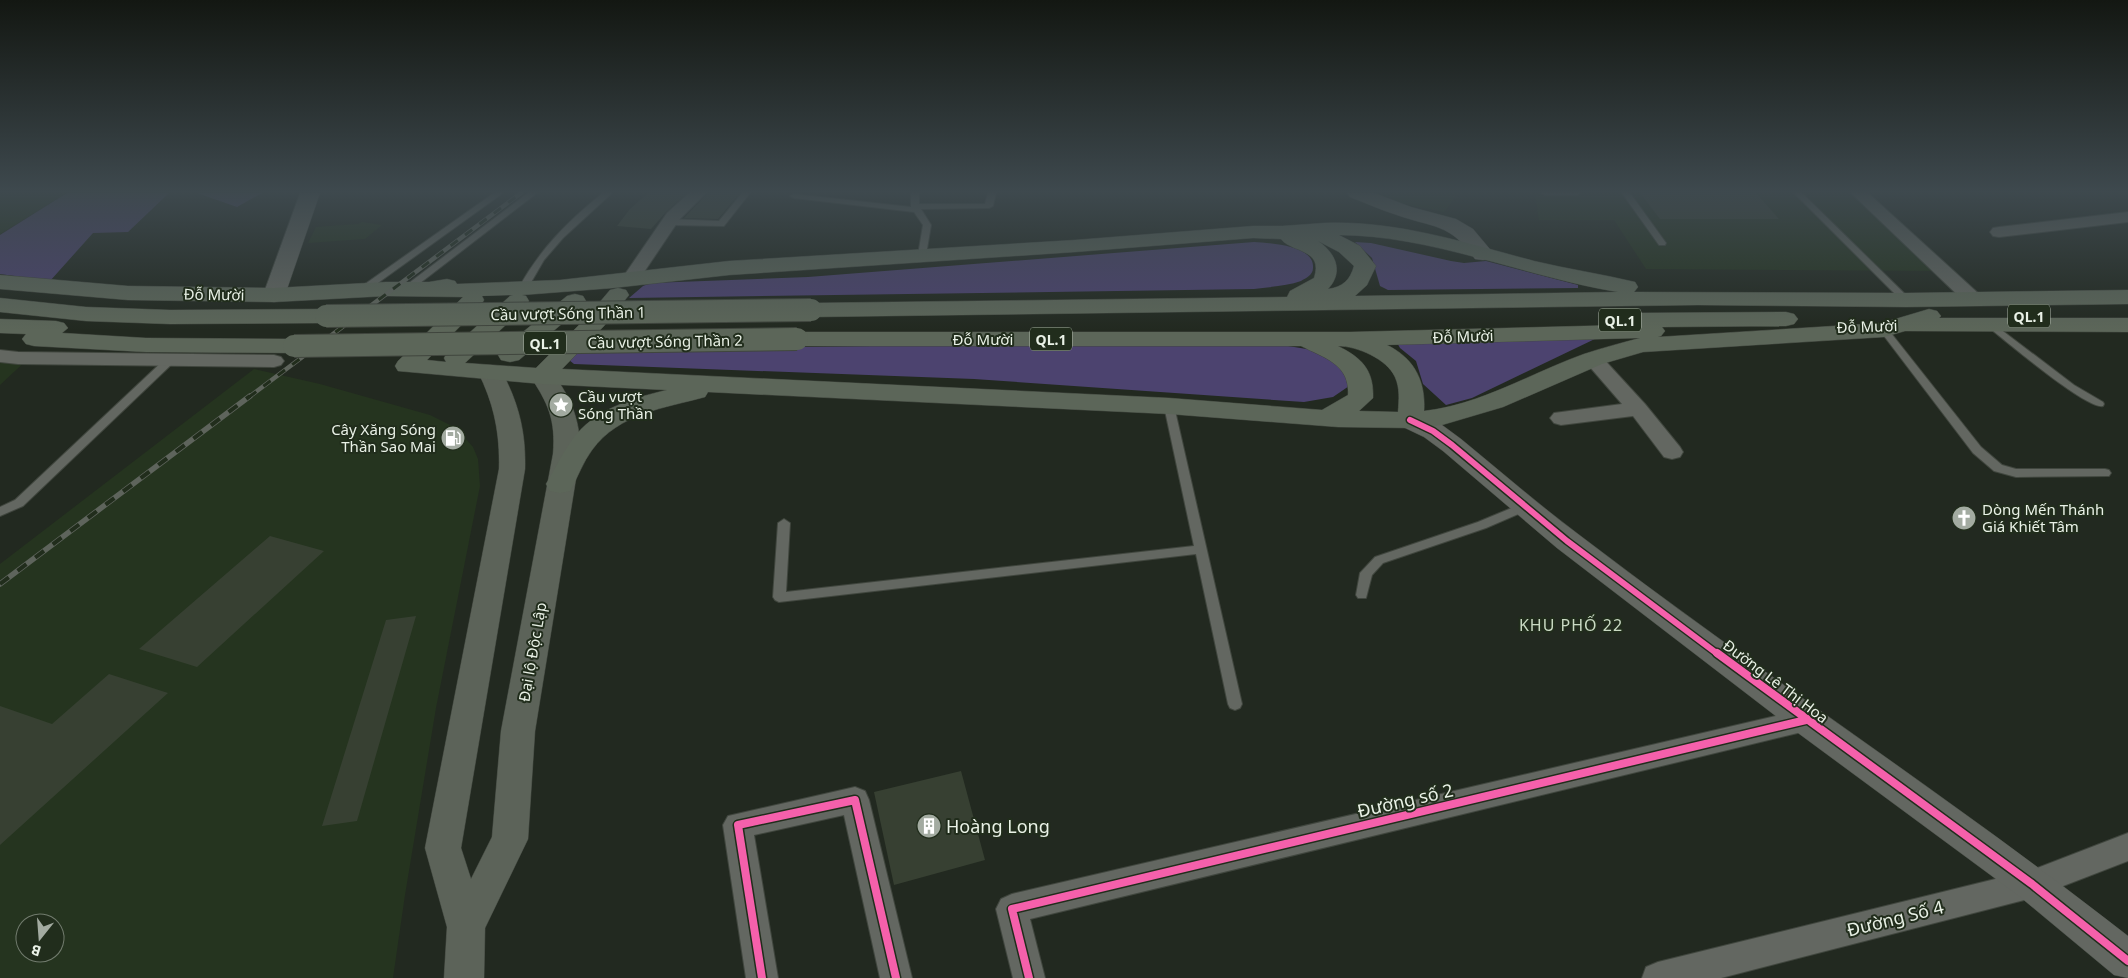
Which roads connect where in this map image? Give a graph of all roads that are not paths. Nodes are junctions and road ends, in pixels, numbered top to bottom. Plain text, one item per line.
1 (294, 239) edge
2 (435, 239) edge
3 (479, 239) edge
4 (556, 239) edge
5 (658, 239) edge
6 (925, 239) edge
7 (1169, 239) edge
8 (1260, 239) edge
9 (1289, 239) edge
10 (1328, 239) edge
11 (1343, 239) edge
12 (1420, 239) edge
13 (1473, 239) edge
14 (1659, 239) edge
15 (1844, 239) edge
16 (1908, 239) edge
17 (1662, 243) dead end
18 (1483, 254) junction
19 (922, 255) junction
20 (668, 275) junction
21 (630, 280) junction
22 (0, 282) edge
23 (593, 283) junction
24 (2128, 286) edge
25 (528, 288) junction
26 (419, 289) junction
27 (481, 289) junction
28 (1648, 290) junction
29 (361, 291) junction
30 (1966, 292) junction
31 (0, 293) edge
32 (1900, 294) junction
33 (274, 295) junction
34 (1328, 296) junction
35 (2128, 297) edge
36 (1698, 298) junction
37 (1289, 300) junction
38 (0, 306) edge
39 (332, 311) junction
40 (1929, 316) junction
41 (2128, 316) edge
42 (806, 319) junction
43 (2128, 325) edge
44 (0, 326) edge
45 (1992, 326) junction
46 (1895, 327) junction
47 (1308, 332) junction
48 (0, 338) edge
49 (299, 339) junction
50 (1350, 339) junction
51 (0, 356) edge
52 (1592, 359) junction
53 (169, 361) junction
54 (274, 361) dead end
55 (443, 369) junction
56 (490, 372) junction
57 (542, 376) junction
58 (744, 386) junction
59 (2099, 404) dead end
60 (1169, 406) junction
61 (1638, 409) junction
62 (1325, 418) junction
63 (1561, 418) dead end
64 (1410, 420) junction
65 (1672, 452) dead end
66 (2105, 473) dead end
67 (560, 484) junction
68 (1526, 506) junction
69 (0, 512) edge
70 (784, 523) dead end
71 (1201, 549) junction
72 (1362, 595) dead end
73 (1235, 704) dead end
74 (1806, 720) junction
75 (2128, 848) edge
76 (2032, 884) junction
77 (466, 927) junction
78 (2128, 961) edge
79 (464, 978) edge
80 (762, 978) edge
81 (896, 978) edge
82 (1029, 978) edge
83 (1658, 978) edge

1 - 33 street
2 - 29 lane
3 - 26 lane
4 - 25 lane
5 - 21 street
6 - 19 lane
7 - 19 highway
8 - 20 highway
9 - 37 highway
10 - 34 highway
11 - 18 highway
12 - 18 highway
13 - 18 street
14 - 17 lane
15 - 32 lane
16 - 30 street
18 - 28 highway
19 - 20 highway
20 - 21 highway, Đỗ Mười
21 - 23 highway, Đỗ Mười
21 - 57 highway
22 - 33 highway, Đỗ Mười
23 - 25 highway, Đỗ Mười
23 - 56 highway
24 - 30 highway, Đỗ Mười / QL.1
25 - 27 highway, Đỗ Mười
25 - 55 highway
26 - 27 highway, Đỗ Mười
26 - 29 highway, Đỗ Mười
27 - 55 highway
28 - 32 highway, Đỗ Mười / QL.1
28 - 34 highway, Đỗ Mười / QL.1
28 - 36 highway
29 - 33 highway, Đỗ Mười
30 - 32 highway, Đỗ Mười / QL.1
30 - 35 highway, Đỗ Mười / QL.1
31 - 39 highway, Đỗ Mười / QL.1
32 - 36 highway, Đỗ Mười / QL.1
34 - 37 highway
36 - 37 highway, Đỗ Mười / QL.1
37 - 42 highway, Đỗ Mười / QL.1
38 - 39 highway, Đỗ Mười / QL.1
39 - 42 highway, Cầu vượt Sóng Thần 1 / QL.1, bridge
40 - 41 highway, Đỗ Mười / QL.1
40 - 46 highway
40 - 47 highway, Đỗ Mười / QL.1
42 - 47 highway, Đỗ Mười / QL.1
42 - 49 highway, Cầu vượt Sóng Thần 2 / QL.1, bridge
43 - 45 highway, Đỗ Mười / QL.1
44 - 49 highway, QL.1
45 - 46 highway, Đỗ Mười / QL.1
45 - 59 lane
46 - 50 highway, Đỗ Mười / QL.1
46 - 52 highway
46 - 66 lane
47 - 50 highway
47 - 62 highway
48 - 49 highway, QL.1
50 - 64 highway
51 - 53 street
52 - 61 street
52 - 64 highway
53 - 54 street
53 - 69 lane
55 - 56 highway
56 - 57 highway
56 - 77 main road, Đại lộ Độc Lập
57 - 58 highway
57 - 67 main road, Đại lộ Độc Lập
58 - 60 highway
58 - 67 highway
60 - 62 highway
60 - 71 lane
61 - 63 street
61 - 65 street
62 - 64 highway
64 - 68 street, Đường Lê Thị Hoa
67 - 77 main road, Đại lộ Độc Lập
68 - 72 lane
68 - 74 street, Đường Lê Thị Hoa
70 - 71 lane
71 - 73 lane
74 - 76 street, Đường Lê Thị Hoa
74 - 82 street, Đường số 2
75 - 76 street, Đường Số 4
76 - 78 street, Đường Lê Thị Hoa
76 - 83 street, Đường Số 4
77 - 79 main road, Đại lộ Độc Lập
80 - 81 street

